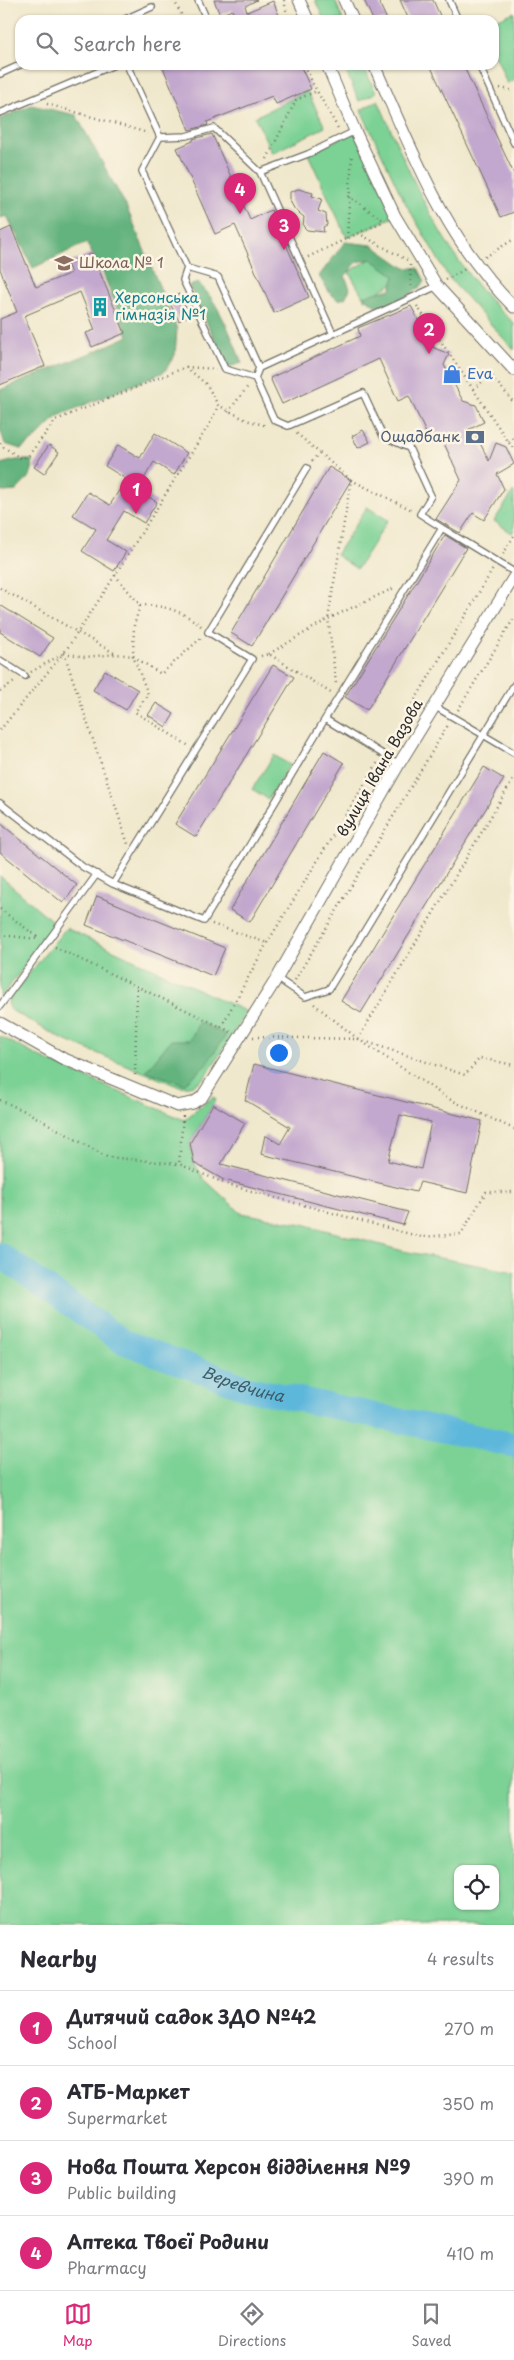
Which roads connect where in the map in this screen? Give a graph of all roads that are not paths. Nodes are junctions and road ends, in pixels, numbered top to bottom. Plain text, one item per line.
1 (198, 0) edge
2 (299, 0) edge
3 (344, 0) edge
4 (449, 0) edge
5 (152, 7) dead end
6 (134, 15) edge
7 (205, 15) edge
8 (306, 15) edge
9 (351, 15) edge
10 (456, 15) edge
11 (15, 67) edge
12 (102, 70) edge
13 (129, 70) edge
14 (329, 70) edge
15 (376, 70) edge
16 (481, 70) edge
17 (0, 74) edge
18 (0, 113) edge
19 (355, 132) junction
20 (160, 137) junction
21 (514, 142) edge
22 (260, 172) junction
23 (187, 268) junction
24 (436, 286) junction
25 (514, 307) edge
26 (333, 334) junction
27 (259, 368) junction
28 (514, 370) edge
29 (255, 378) junction
30 (307, 468) dead end
31 (442, 528) junction
32 (514, 572) edge
33 (514, 576) edge
34 (0, 660) edge
35 (25, 676) road end
36 (514, 685) edge
37 (434, 706) junction
38 (325, 718) junction
39 (484, 735) junction
40 (514, 754) edge
41 (399, 764) junction
42 (0, 803) edge
43 (97, 874) junction
44 (114, 884) junction
45 (277, 978) junction
46 (0, 1006) edge
47 (0, 1023) edge

1 - 7 lane
2 - 8 street
3 - 9 street
4 - 10 lane
5 - 6 lane
11 - 17 lane
12 - 18 lane
13 - 20 lane
14 - 19 street
15 - 25 street
16 - 21 lane
19 - 22 lane
19 - 24 street
20 - 22 lane
20 - 23 lane
22 - 26 lane
23 - 27 lane
23 - 29 lane
24 - 26 lane
24 - 28 street
26 - 27 lane
27 - 29 lane
29 - 31 lane
30 - 44 lane
31 - 32 lane
31 - 38 lane
33 - 37 street, вулиця Івана Вазова
34 - 35 lane
36 - 39 lane
37 - 39 lane
37 - 41 street, вулиця Івана Вазова
38 - 41 lane
38 - 44 lane
39 - 40 lane
39 - 45 lane
41 - 45 street, вулиця Івана Вазова
42 - 43 lane
43 - 44 lane
43 - 46 lane
45 - 47 street, вулиця Івана Вазова

